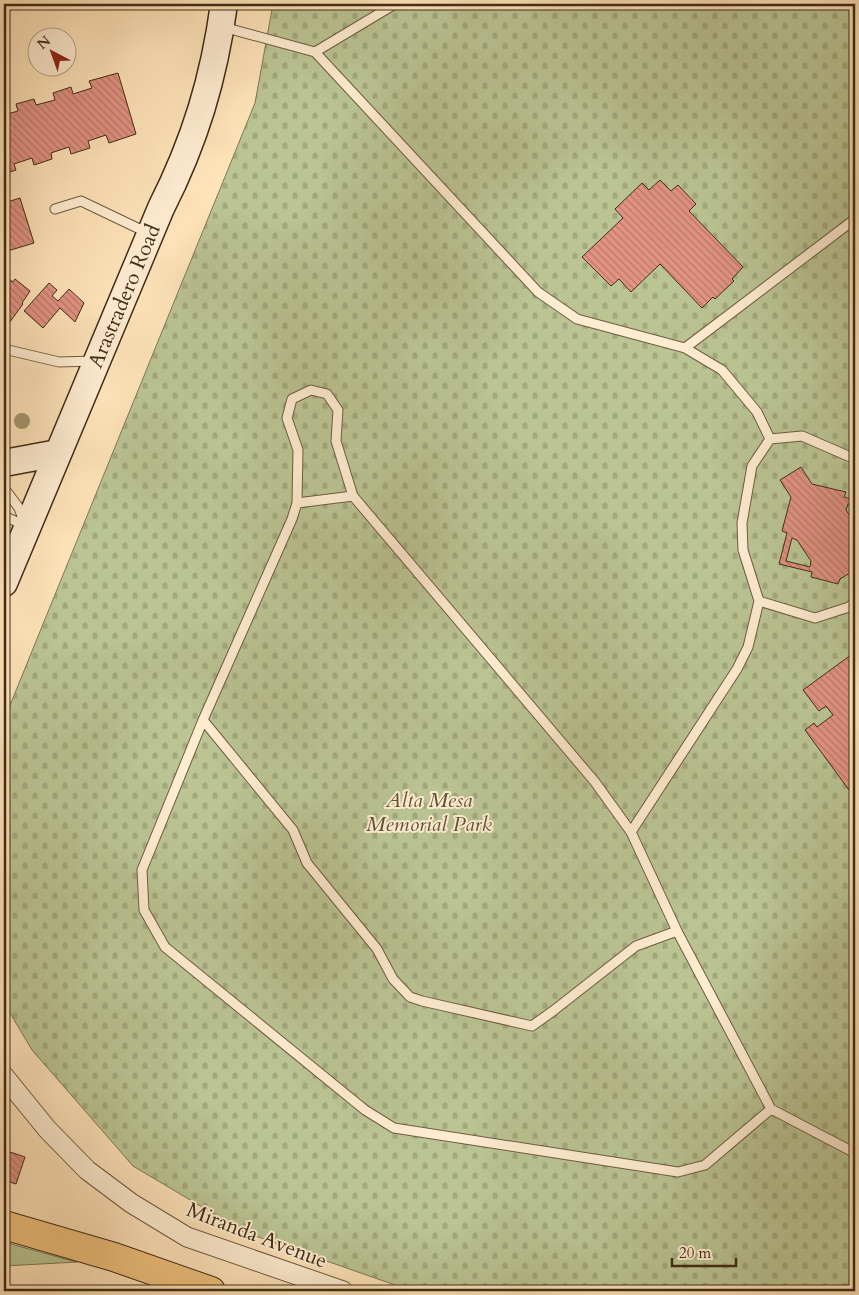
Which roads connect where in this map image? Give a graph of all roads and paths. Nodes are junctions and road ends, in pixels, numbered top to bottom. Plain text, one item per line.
1 (395, 4) edge
2 (222, 15) edge
3 (315, 52) junction
4 (55, 209) dead end
5 (855, 219) edge
6 (150, 234) junction
7 (684, 348) junction
8 (4, 349) edge
9 (96, 361) junction
10 (770, 439) junction
11 (58, 452) junction
12 (855, 459) edge
13 (4, 463) edge
14 (4, 488) edge
15 (353, 496) junction
16 (297, 503) junction
17 (15, 521) edge
18 (4, 583) edge
19 (759, 601) junction
20 (855, 602) edge
21 (203, 720) junction
22 (631, 832) junction
23 (677, 932) junction
24 (4, 1076) edge
25 (771, 1109) junction
26 (855, 1153) edge
27 (4, 1225) edge
28 (211, 1291) edge
29 (343, 1291) edge

1 - 3 lane
2 - 3 lane
2 - 6 main road, Arastradero Road
3 - 7 lane
4 - 6 lane
5 - 7 lane
6 - 9 main road, Arastradero Road
7 - 10 lane
8 - 9 lane
9 - 11 main road, Arastradero Road
10 - 12 lane
10 - 19 lane
11 - 13 main road
11 - 17 main road, Arastradero Road
14 - 17 lane
15 - 16 lane
15 - 16 lane
15 - 22 lane
16 - 21 lane
17 - 18 main road, Arastradero Road
19 - 20 lane
19 - 22 lane
21 - 23 lane
21 - 25 lane
22 - 23 lane
23 - 25 lane
24 - 29 street, Miranda Avenue
25 - 26 lane
27 - 28 highway

